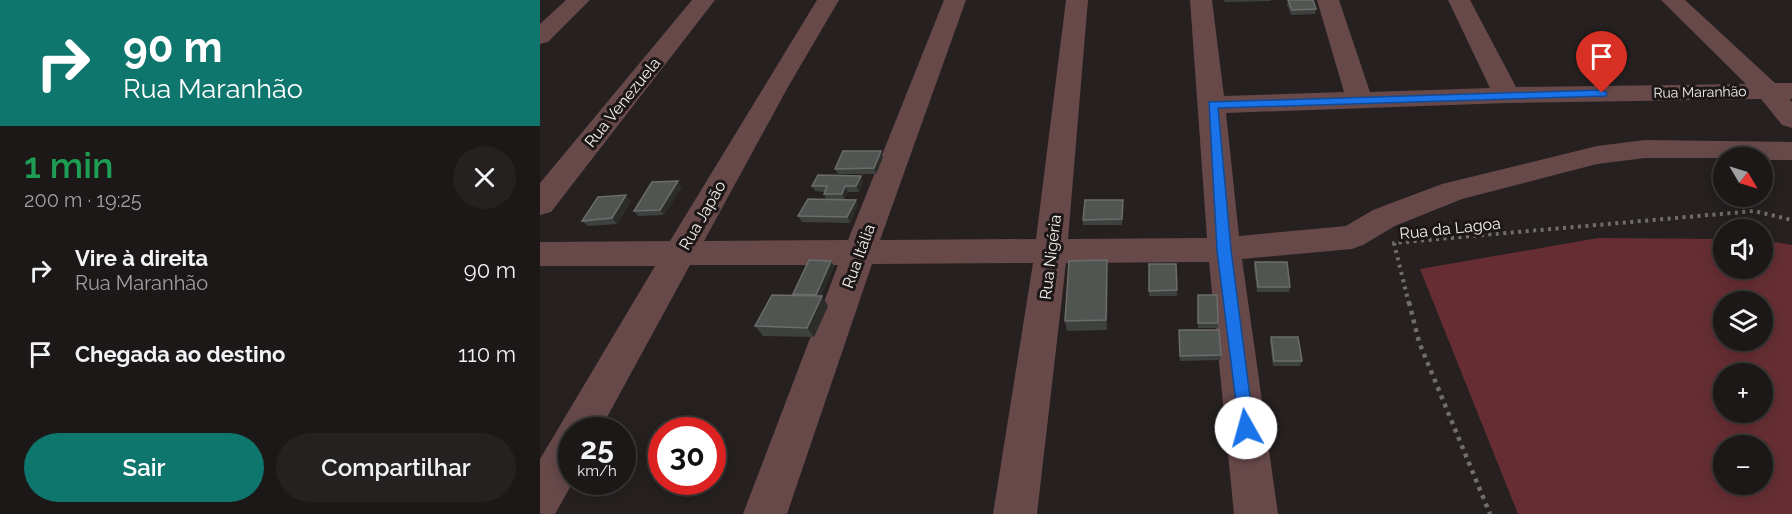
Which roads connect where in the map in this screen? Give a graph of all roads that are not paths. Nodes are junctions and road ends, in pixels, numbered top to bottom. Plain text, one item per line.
1 (579, 0) edge
2 (705, 0) edge
3 (828, 0) edge
4 (956, 0) edge
5 (1077, 0) edge
6 (1201, 0) edge
7 (1328, 0) edge
8 (1459, 0) edge
9 (1672, 0) edge
10 (540, 37) edge
11 (1780, 91) edge
12 (1507, 95) junction
13 (1359, 99) junction
14 (1212, 105) junction
15 (1792, 119) edge
16 (1792, 151) edge
17 (540, 204) edge
18 (1224, 250) junction
19 (1051, 252) junction
20 (681, 253) junction
21 (859, 253) junction
22 (540, 254) edge
23 (586, 417) edge
24 (558, 468) edge
25 (540, 499) edge
26 (765, 514) edge
27 (1014, 514) edge
28 (1256, 514) edge

1 - 10 street
2 - 17 street, Rua Venezuela
3 - 20 street, Rua Japão
4 - 21 street, Rua Itália
5 - 19 street, Rua Nigéria
6 - 14 street
7 - 13 street
8 - 12 street
9 - 11 street
11 - 12 street, Rua Maranhão
11 - 15 street
12 - 13 street, Rua Maranhão
13 - 14 street, Rua Maranhão
14 - 18 street
16 - 18 street
18 - 19 street
18 - 28 street
19 - 21 street
19 - 27 street, Rua Nigéria
20 - 21 street
20 - 22 street
20 - 23 street, Rua Japão
21 - 26 street, Rua Itália
24 - 25 street

